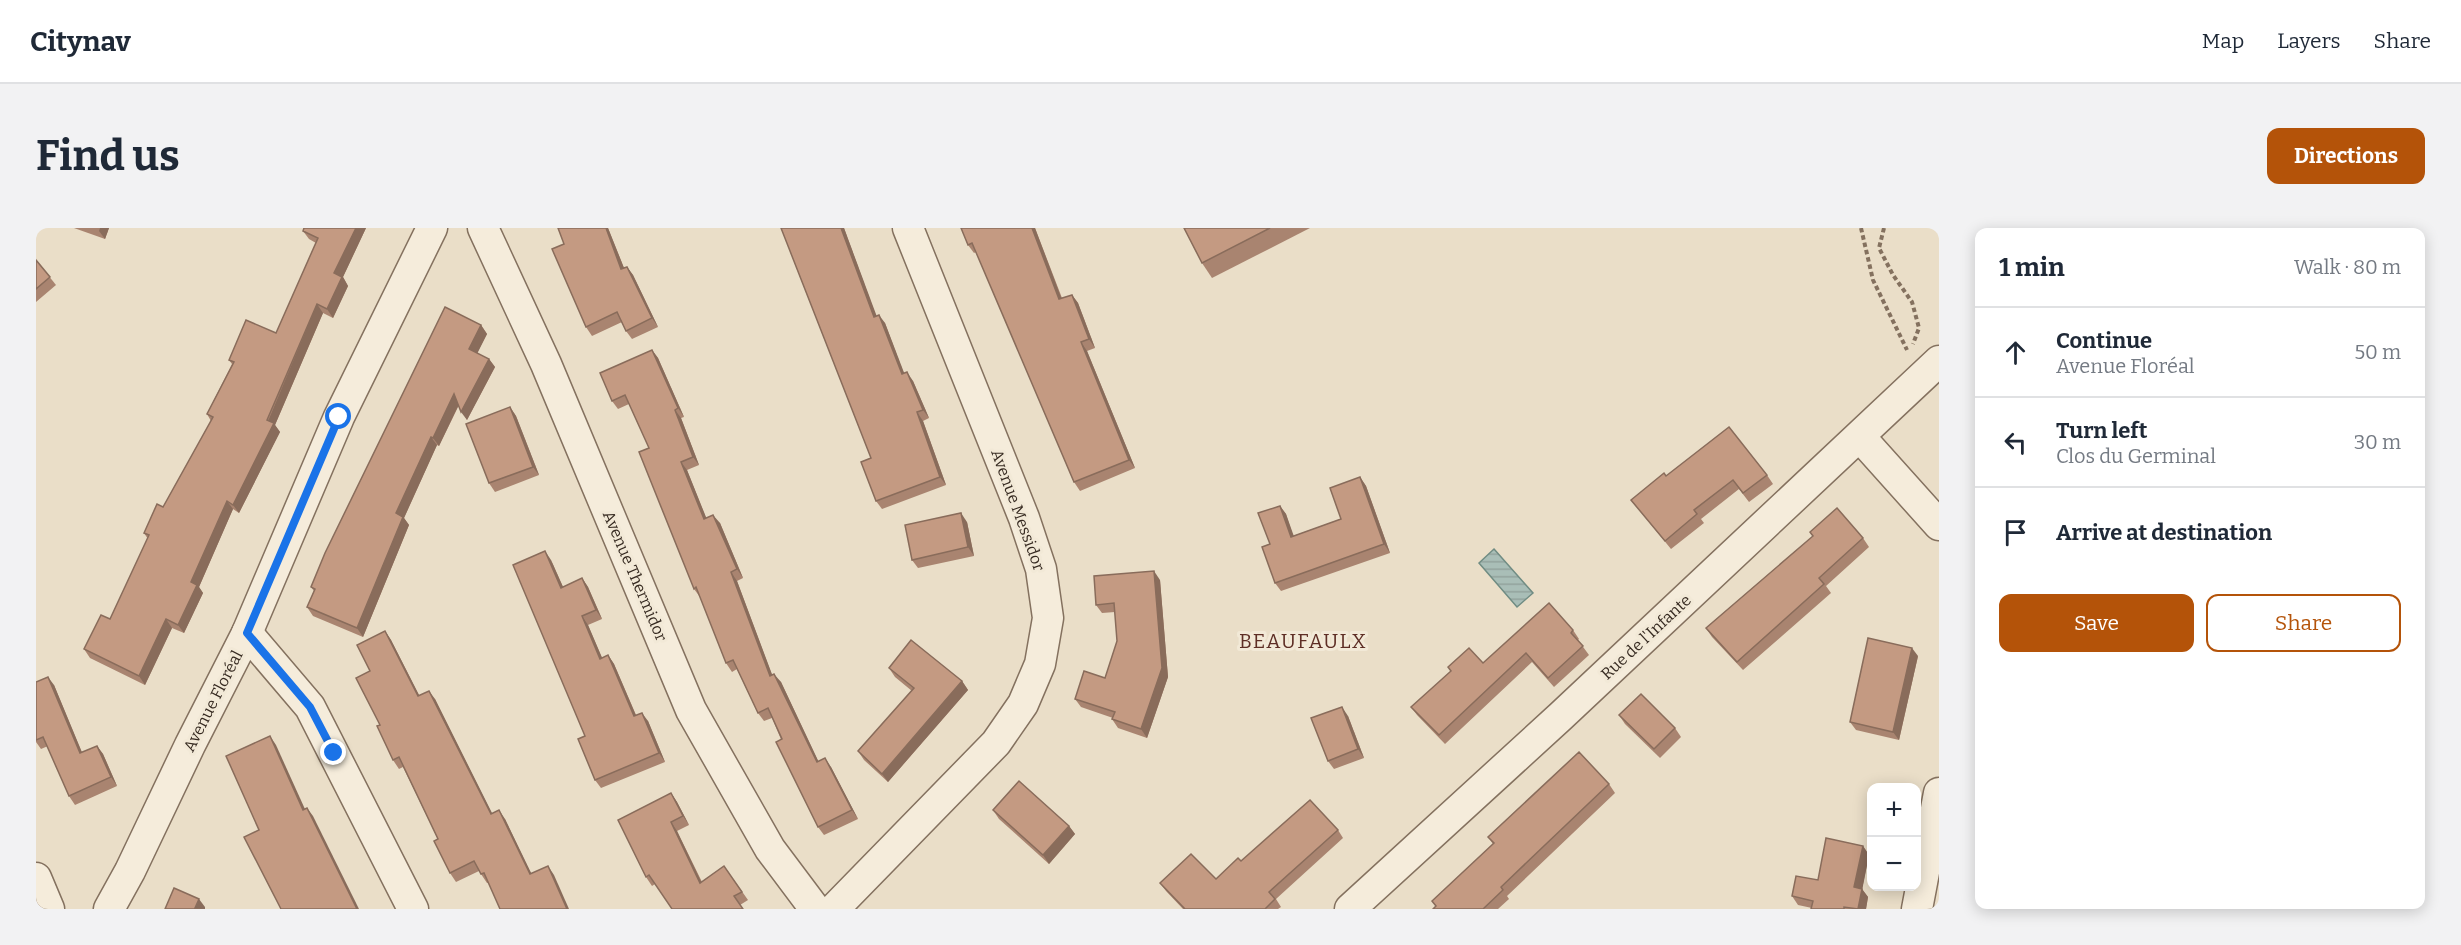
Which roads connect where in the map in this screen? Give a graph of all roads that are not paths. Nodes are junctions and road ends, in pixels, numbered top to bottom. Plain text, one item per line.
1 (432, 228) edge
2 (483, 228) edge
3 (908, 228) edge
4 (1939, 361) edge
5 (1861, 438) junction
6 (1939, 525) edge
7 (247, 633) junction
8 (1939, 793) edge
9 (36, 878) edge
10 (49, 909) edge
11 (109, 909) edge
12 (413, 909) edge
13 (815, 909) edge
14 (834, 909) edge
15 (1350, 909) edge
16 (1917, 909) edge

1 - 7 street, Avenue Floréal
2 - 13 street, Avenue Thermidor
3 - 14 street, Avenue Messidor
4 - 5 street, Rue de l'Infante
5 - 6 street
5 - 15 street, Rue de l'Infante
7 - 11 street, Avenue Floréal
7 - 12 street
8 - 16 street
9 - 10 street

